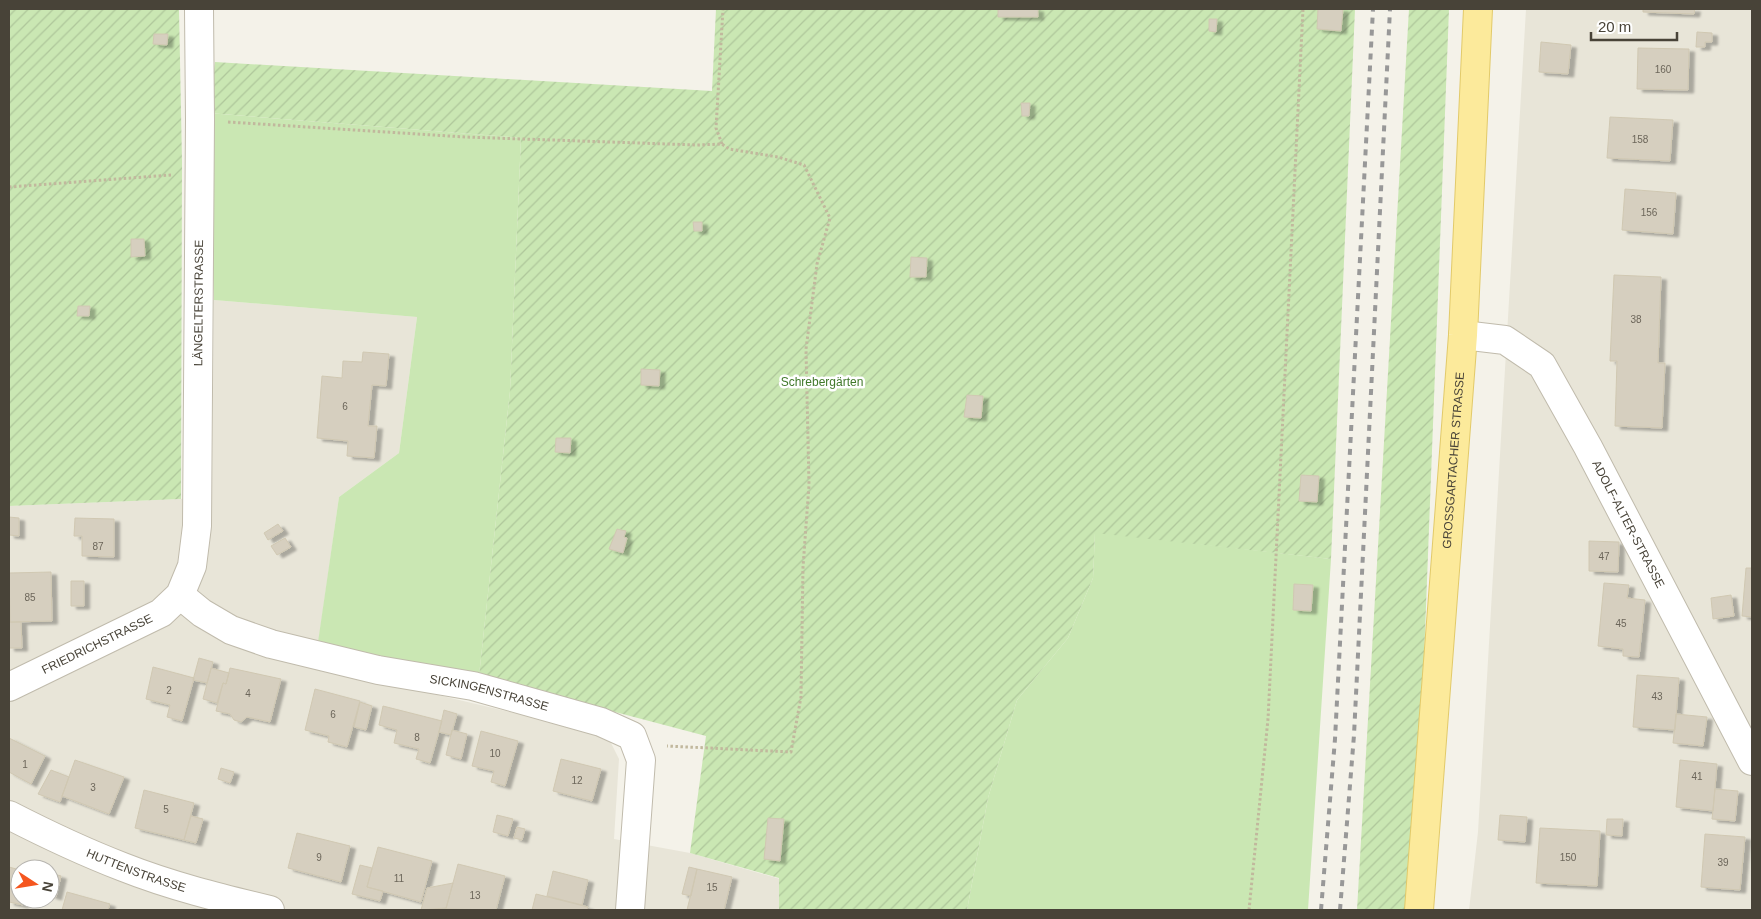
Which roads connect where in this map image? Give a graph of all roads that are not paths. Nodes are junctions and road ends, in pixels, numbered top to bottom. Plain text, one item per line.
1 (199, 9) edge
2 (1478, 9) edge
3 (1463, 335) junction
4 (180, 595) junction
5 (9, 687) edge
6 (1752, 761) edge
7 (9, 815) edge
8 (270, 910) edge
9 (630, 910) edge
10 (1419, 910) edge

1 - 4 street, LÄNGELTERSTRASSE
2 - 3 main road, GROSSGARTACHER STRASSE
3 - 6 street, ADOLF-ALTER-STRASSE
3 - 10 main road, GROSSGARTACHER STRASSE
4 - 5 street, FRIEDRICHSTRASSE
4 - 9 street, SICKINGENSTRASSE
7 - 8 street, HUTTENSTRASSE

